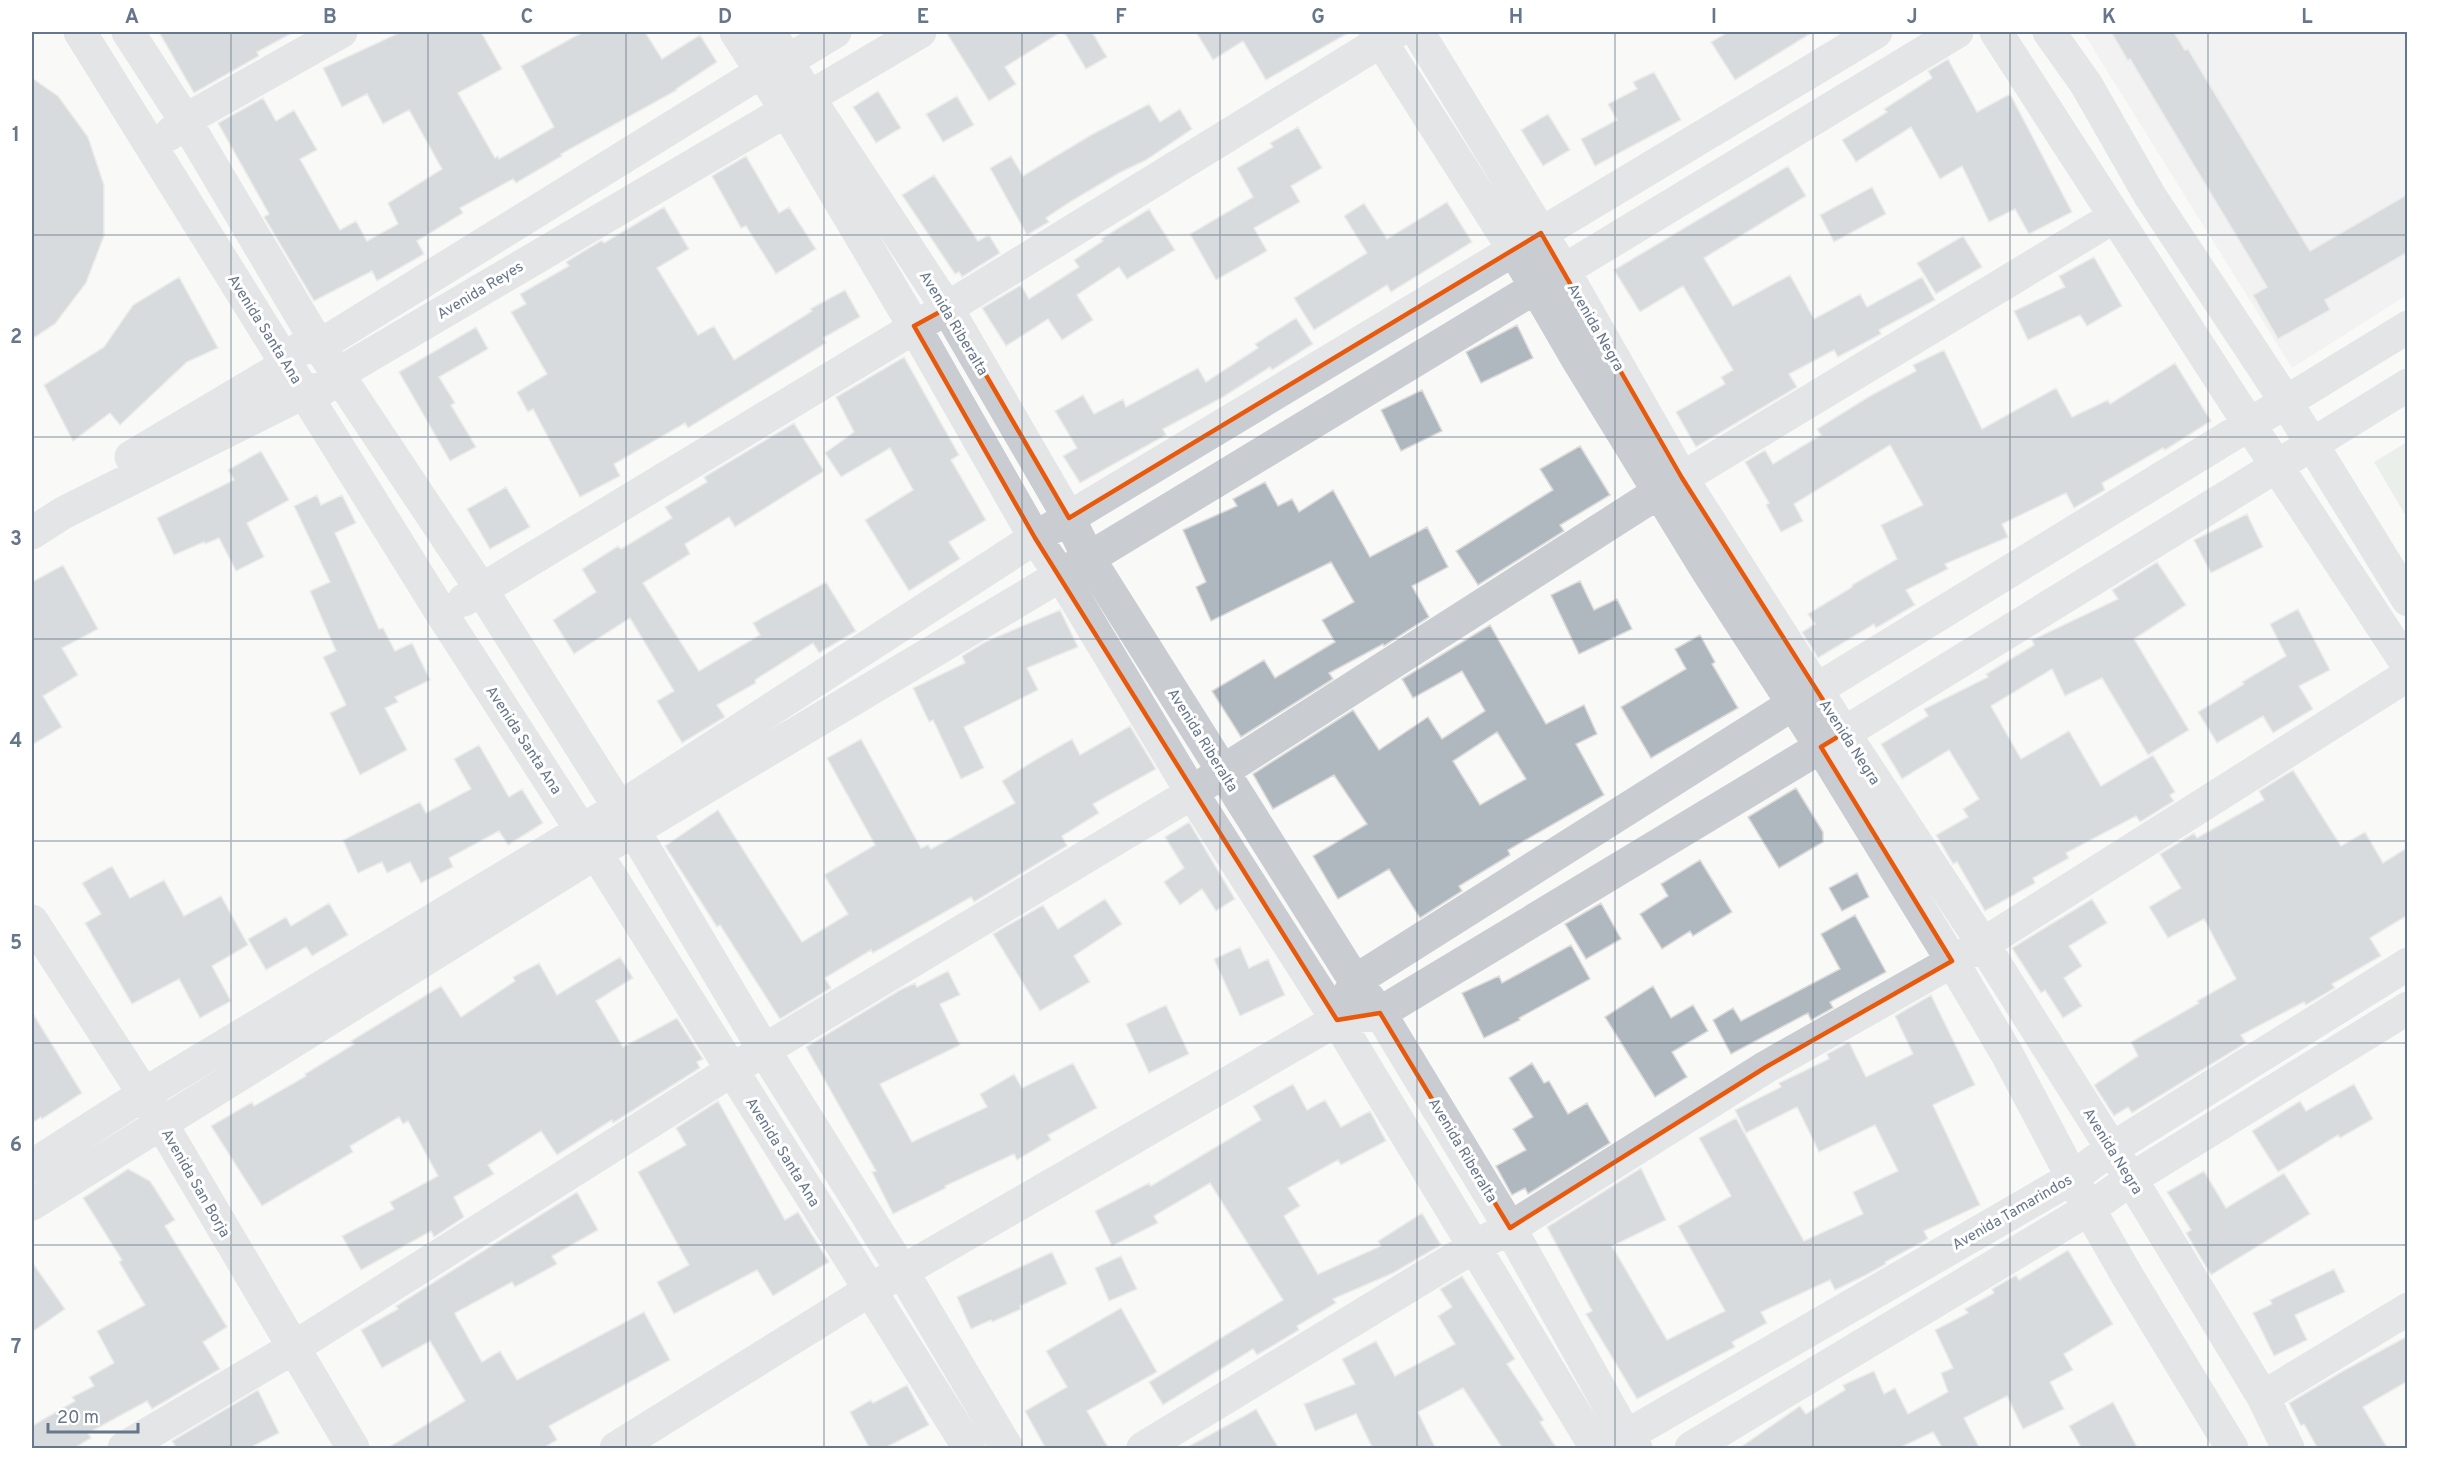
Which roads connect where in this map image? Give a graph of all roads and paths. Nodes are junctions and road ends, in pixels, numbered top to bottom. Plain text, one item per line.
1 (80, 32) edge
2 (128, 32) edge
3 (340, 32) edge
4 (736, 32) edge
5 (770, 32) edge
6 (835, 32) edge
7 (920, 32) edge
8 (1418, 32) edge
9 (1876, 32) edge
10 (1957, 32) edge
11 (1996, 32) edge
12 (2049, 32) edge
13 (1384, 35) edge
14 (774, 66) junction
15 (798, 104) junction
16 (185, 120) junction
17 (154, 150) junction
18 (2114, 217) junction
19 (1541, 233) junction
20 (1514, 249) junction
21 (1563, 269) junction
22 (1535, 287) junction
23 (947, 308) junction
24 (914, 326) junction
25 (2408, 327) edge
26 (319, 346) junction
27 (286, 365) junction
28 (338, 374) junction
29 (2408, 385) edge
30 (305, 392) junction
31 (2286, 402) junction
32 (2249, 424) junction
33 (2313, 444) junction
34 (2275, 465) junction
35 (1671, 485) junction
36 (32, 516) edge
37 (1069, 518) junction
38 (32, 533) edge
39 (1035, 538) junction
40 (1074, 566) junction
41 (481, 589) junction
42 (2408, 600) edge
43 (442, 614) junction
44 (2408, 666) edge
45 (2408, 675) edge
46 (1805, 697) junction
47 (1832, 740) junction
48 (1223, 771) junction
49 (1192, 793) junction
50 (626, 819) junction
51 (589, 842) junction
52 (32, 921) edge
53 (1983, 944) junction
54 (1952, 961) junction
55 (2408, 964) edge
56 (1355, 981) junction
57 (2408, 1008) edge
58 (1380, 1013) junction
59 (1336, 1020) junction
60 (764, 1050) junction
61 (732, 1072) junction
62 (144, 1094) junction
63 (161, 1124) junction
64 (2111, 1149) junction
65 (32, 1166) edge
66 (2072, 1178) junction
67 (2132, 1179) junction
68 (32, 1204) edge
69 (2089, 1209) junction
70 (1510, 1228) junction
71 (1475, 1246) junction
72 (902, 1271) junction
73 (870, 1290) junction
74 (2408, 1309) edge
75 (293, 1348) junction
76 (2263, 1397) junction
77 (1624, 1444) edge
78 (124, 1449) edge
79 (353, 1449) edge
80 (616, 1449) edge
81 (969, 1449) edge
82 (1006, 1449) edge
83 (1143, 1449) edge
84 (1596, 1449) edge
85 (1691, 1449) edge
86 (2232, 1449) edge
87 (2288, 1449) edge

1 - 17 street, Avenida Santa Ana
2 - 16 street
3 - 16 street
4 - 14 street, Avenida Riberalta
5 - 14 street, Avenida Riberalta
6 - 14 street
7 - 15 street, Avenida Reyes
8 - 19 street, Avenida Negra
9 - 19 street
10 - 21 street
11 - 18 street
12 - 31 street
13 - 20 street, Avenida Negra
13 - 23 street
14 - 15 street, Avenida Riberalta
14 - 26 street
15 - 23 street, Avenida Riberalta
15 - 24 street, Avenida Riberalta
15 - 28 street, Avenida Reyes
16 - 17 street
16 - 26 street
17 - 27 street, Avenida Santa Ana
18 - 32 street
18 - 35 street
19 - 20 street
19 - 21 street, Avenida Negra
20 - 22 street, Avenida Negra
20 - 37 street
21 - 22 street
21 - 35 street, Avenida Negra
22 - 35 street, Avenida Negra
22 - 40 street
23 - 24 street
23 - 37 street, Avenida Riberalta
24 - 39 street, Avenida Riberalta
24 - 41 street
25 - 31 street
26 - 27 street
26 - 28 street
27 - 30 street, Avenida Santa Ana
27 - 36 street
28 - 30 street, Avenida Reyes
28 - 41 street
29 - 33 street
30 - 38 street, Avenida Reyes
30 - 43 street, Avenida Santa Ana
31 - 32 street
31 - 33 street
32 - 34 street
32 - 46 street
33 - 34 street
33 - 42 street
34 - 44 street
34 - 47 street
35 - 46 street, Avenida Negra
35 - 48 street
37 - 39 street
37 - 40 street, Avenida Riberalta
39 - 40 street, Avenida Riberalta
39 - 50 street
40 - 48 street, Avenida Riberalta
40 - 49 street, Avenida Riberalta
40 - 50 street
41 - 43 street
41 - 50 street
43 - 51 street, Avenida Santa Ana
45 - 53 street
46 - 47 street, Avenida Negra
46 - 56 street
47 - 53 street, Avenida Negra
47 - 54 street, Avenida Negra
47 - 58 street
48 - 49 street
48 - 56 street, Avenida Riberalta
49 - 59 street, Avenida Riberalta
49 - 60 street
50 - 51 street
50 - 60 street
51 - 61 street, Avenida Santa Ana
51 - 62 street
51 - 63 street
52 - 62 street, Avenida San Borja
53 - 54 street
53 - 64 street, Avenida Negra
54 - 66 street, Avenida Negra
54 - 70 street
55 - 64 street, Avenida Tamarindos
56 - 58 street, Avenida Riberalta
56 - 59 street
57 - 67 street
58 - 59 street
58 - 70 street, Avenida Riberalta
59 - 71 street, Avenida Riberalta
59 - 72 street
60 - 61 street
60 - 72 street
61 - 73 street, Avenida Santa Ana
61 - 75 street
62 - 63 street, Avenida San Borja
62 - 65 street
63 - 68 street
63 - 75 street, Avenida San Borja
64 - 66 street, Avenida Tamarindos
64 - 67 street, Avenida Negra
66 - 69 street, Avenida Negra
66 - 77 street, Avenida Tamarindos
67 - 69 street
67 - 76 street, Avenida Negra
69 - 85 street
69 - 86 street, Avenida Negra
70 - 71 street
70 - 77 street, Avenida Riberalta
71 - 83 street
71 - 84 street, Avenida Riberalta
72 - 73 street
72 - 82 street
73 - 80 street
73 - 81 street, Avenida Santa Ana
74 - 76 street
75 - 78 street
75 - 79 street, Avenida San Borja
76 - 87 street, Avenida Negra

